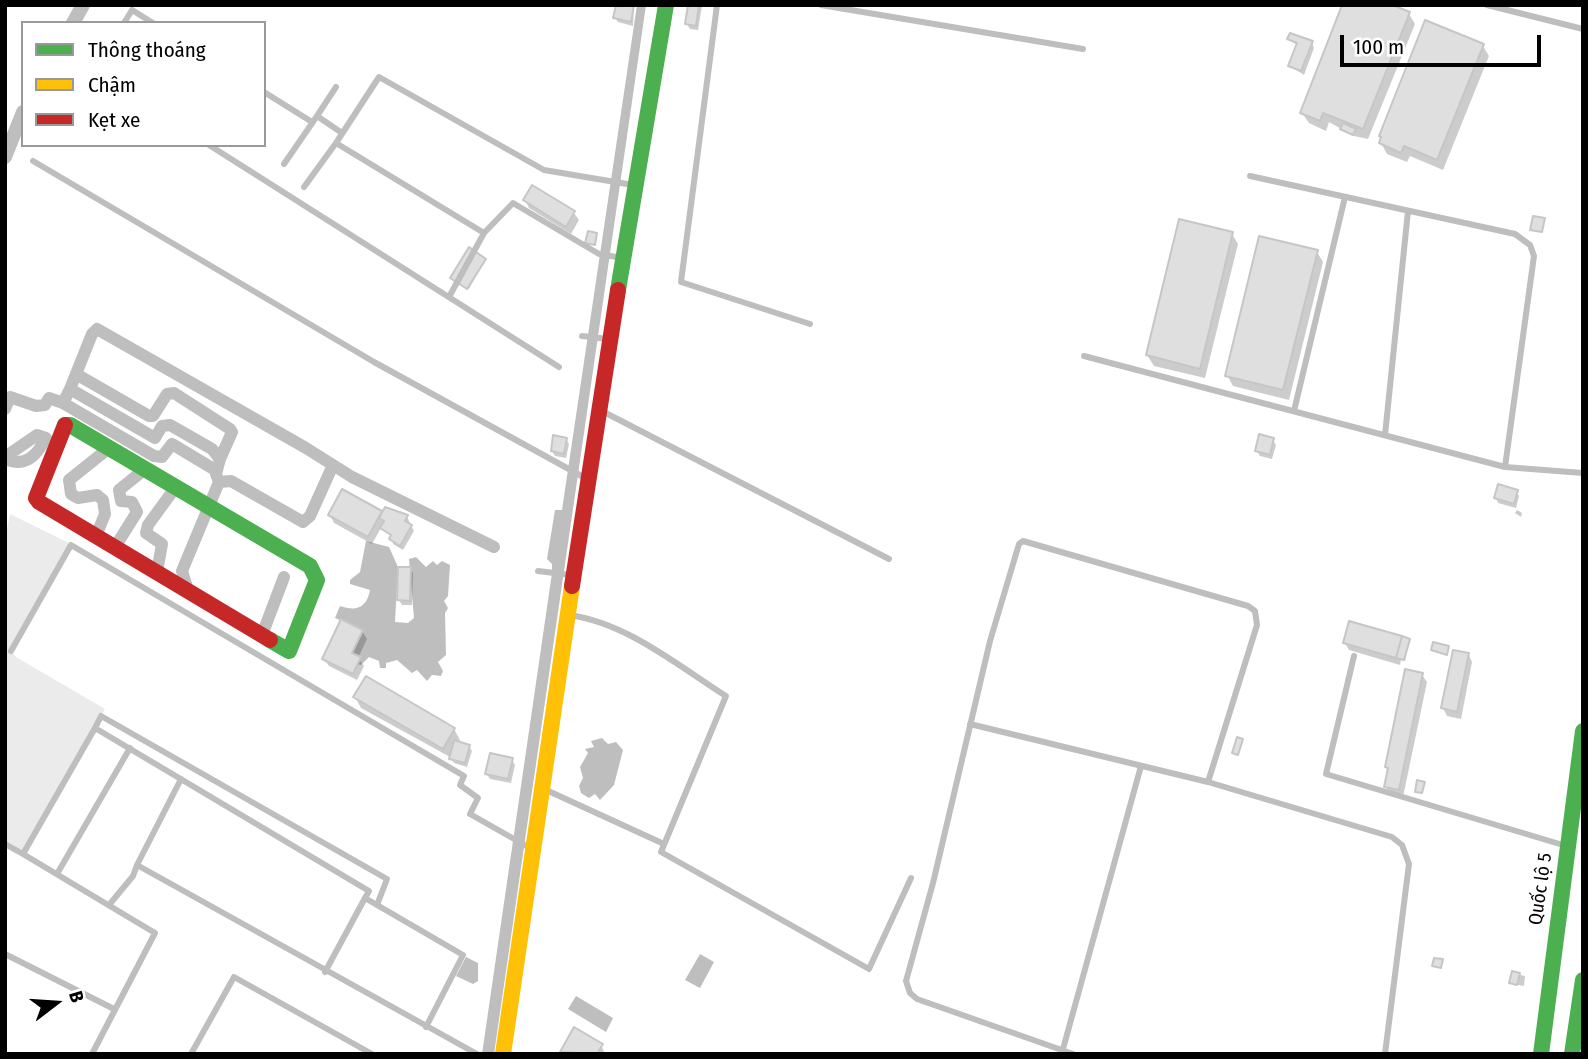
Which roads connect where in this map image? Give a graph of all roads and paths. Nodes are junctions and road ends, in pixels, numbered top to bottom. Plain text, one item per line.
1 (666, 5) edge
2 (717, 5) edge
3 (821, 5) edge
4 (1487, 5) edge
5 (125, 21) edge
6 (150, 21) edge
7 (1583, 29) edge
8 (1083, 49) dead end
9 (336, 87) dead end
10 (266, 93) edge
11 (315, 119) junction
12 (342, 133) junction
13 (336, 143) junction
14 (212, 147) edge
15 (33, 161) dead end
16 (284, 164) dead end
17 (1250, 176) dead end
18 (627, 184) junction
19 (304, 187) dead end
20 (1345, 197) junction
21 (1408, 211) junction
22 (484, 233) junction
23 (616, 257) junction
24 (449, 297) junction
25 (810, 324) dead end
26 (584, 337) dead end
27 (604, 339) junction
28 (1084, 356) dead end
29 (559, 367) dead end
30 (76, 374) junction
31 (70, 389) junction
32 (63, 403) junction
33 (5, 409) edge
34 (598, 409) junction
35 (1294, 411) junction
36 (1385, 435) junction
37 (109, 448) junction
38 (333, 465) junction
39 (1505, 467) junction
40 (145, 469) junction
41 (219, 471) junction
42 (1583, 473) edge
43 (583, 477) junction
44 (175, 488) junction
45 (208, 507) junction
46 (96, 536) junction
47 (115, 547) junction
48 (494, 548) dead end
49 (889, 559) dead end
50 (182, 571) junction
51 (538, 571) dead end
52 (160, 574) junction
53 (568, 575) junction
54 (284, 577) dead end
55 (188, 590) junction
56 (567, 615) junction
57 (262, 635) junction
58 (10, 651) dead end
59 (1354, 656) dead end
60 (970, 724) junction
61 (95, 728) junction
62 (1583, 731) edge
63 (130, 748) junction
64 (1141, 766) junction
65 (181, 779) junction
66 (1208, 782) junction
67 (542, 788) junction
68 (5, 844) edge
69 (664, 844) junction
70 (1568, 846) junction
71 (529, 847) junction
72 (23, 854) junction
73 (137, 865) junction
74 (57, 874) junction
75 (911, 878) dead end
76 (365, 898) junction
77 (109, 905) junction
78 (377, 905) junction
79 (5, 954) edge
80 (325, 971) junction
81 (1583, 980) edge
82 (114, 1009) junction
83 (426, 1027) junction
84 (1063, 1049) junction
85 (92, 1054) edge
86 (191, 1054) edge
87 (372, 1054) edge
88 (477, 1054) edge
89 (503, 1054) edge
90 (1073, 1054) edge
91 (1385, 1054) edge
92 (1541, 1054) edge
93 (1572, 1054) edge

1 - 18 main road
2 - 25 lane
3 - 8 lane
4 - 7 lane
5 - 6 lane
9 - 11 lane
10 - 11 lane
11 - 12 lane
11 - 16 lane
12 - 13 lane
12 - 18 lane
13 - 19 lane
13 - 22 lane
14 - 24 lane
15 - 43 lane
17 - 20 lane
18 - 23 main road
20 - 21 lane
20 - 35 lane
21 - 36 lane
21 - 39 lane
22 - 23 lane
22 - 24 lane
23 - 27 main road
24 - 29 lane
26 - 27 lane
27 - 34 main road
28 - 35 lane
30 - 31 street
30 - 38 street
30 - 41 street
31 - 32 street
31 - 41 street
32 - 33 street
32 - 41 street
34 - 43 main road
34 - 49 lane
35 - 36 lane
36 - 39 lane
37 - 40 main road
37 - 46 street
37 - 46 main road
38 - 41 street
38 - 48 street
39 - 42 lane
40 - 44 main road
40 - 47 street
41 - 45 street
43 - 53 main road
44 - 45 main road
44 - 52 street
45 - 50 street
45 - 57 main road
46 - 47 main road
47 - 52 main road
50 - 52 street
50 - 55 street
51 - 53 lane
52 - 55 main road
53 - 56 main road
54 - 57 street
55 - 57 main road
56 - 67 main road
56 - 69 lane
58 - 71 lane
59 - 70 lane
60 - 64 lane
60 - 66 lane
60 - 84 lane
61 - 63 lane
61 - 72 lane
61 - 78 lane
62 - 70 main road, Quốc lộ 5
63 - 65 lane
63 - 74 lane
64 - 66 lane
64 - 84 lane
65 - 73 lane
65 - 76 lane
66 - 91 lane
67 - 69 lane
67 - 71 main road
68 - 72 lane
69 - 75 lane
70 - 92 main road, Quốc lộ 5
71 - 89 main road
72 - 74 lane
73 - 77 lane
73 - 80 lane
74 - 77 lane
76 - 78 lane
76 - 80 lane
77 - 82 lane
78 - 83 lane
79 - 82 lane
80 - 83 lane
81 - 93 main road
82 - 85 lane
83 - 88 lane
84 - 90 lane
86 - 87 lane

